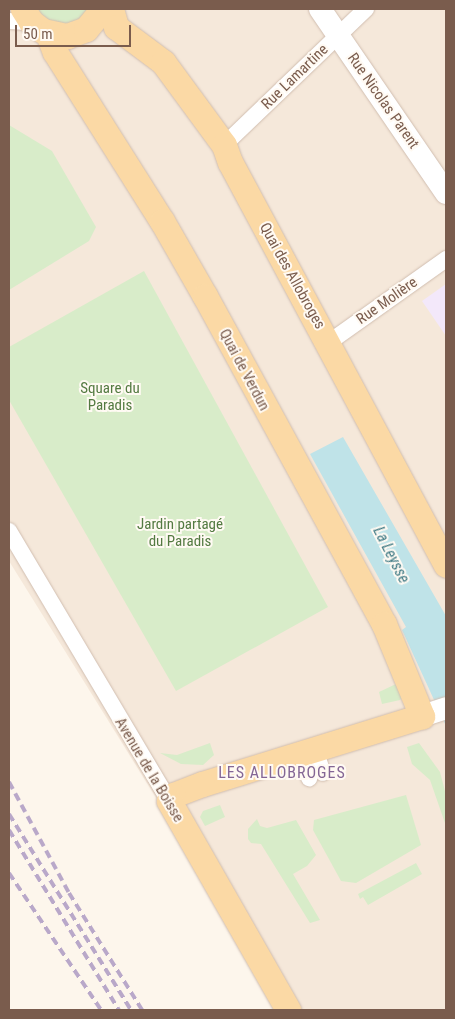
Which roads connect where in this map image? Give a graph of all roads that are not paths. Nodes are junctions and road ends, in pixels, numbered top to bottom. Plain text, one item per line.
1 (103, 9) edge
2 (111, 9) edge
3 (320, 9) edge
4 (366, 9) edge
5 (22, 18) edge
6 (338, 36) junction
7 (224, 145) junction
8 (446, 193) edge
9 (446, 259) edge
10 (328, 343) junction
11 (9, 530) edge
12 (446, 565) edge
13 (436, 712) edge
14 (308, 751) junction
15 (316, 776) dead end
16 (169, 801) junction
17 (288, 1010) edge

1 - 5 main road
2 - 7 main road, Quai des Allobroges
3 - 6 street, Rue Nicolas Parent
4 - 6 street, Rue Lamartine
5 - 13 main road, Quai de Verdun
6 - 7 street, Rue Lamartine
6 - 8 street, Rue Nicolas Parent
7 - 10 main road, Quai des Allobroges
9 - 10 street, Rue Molière
10 - 12 main road, Quai des Allobroges
11 - 16 street, Avenue de la Boisse
13 - 14 main road
14 - 15 street
14 - 16 main road
16 - 17 main road, Avenue de la Boisse

